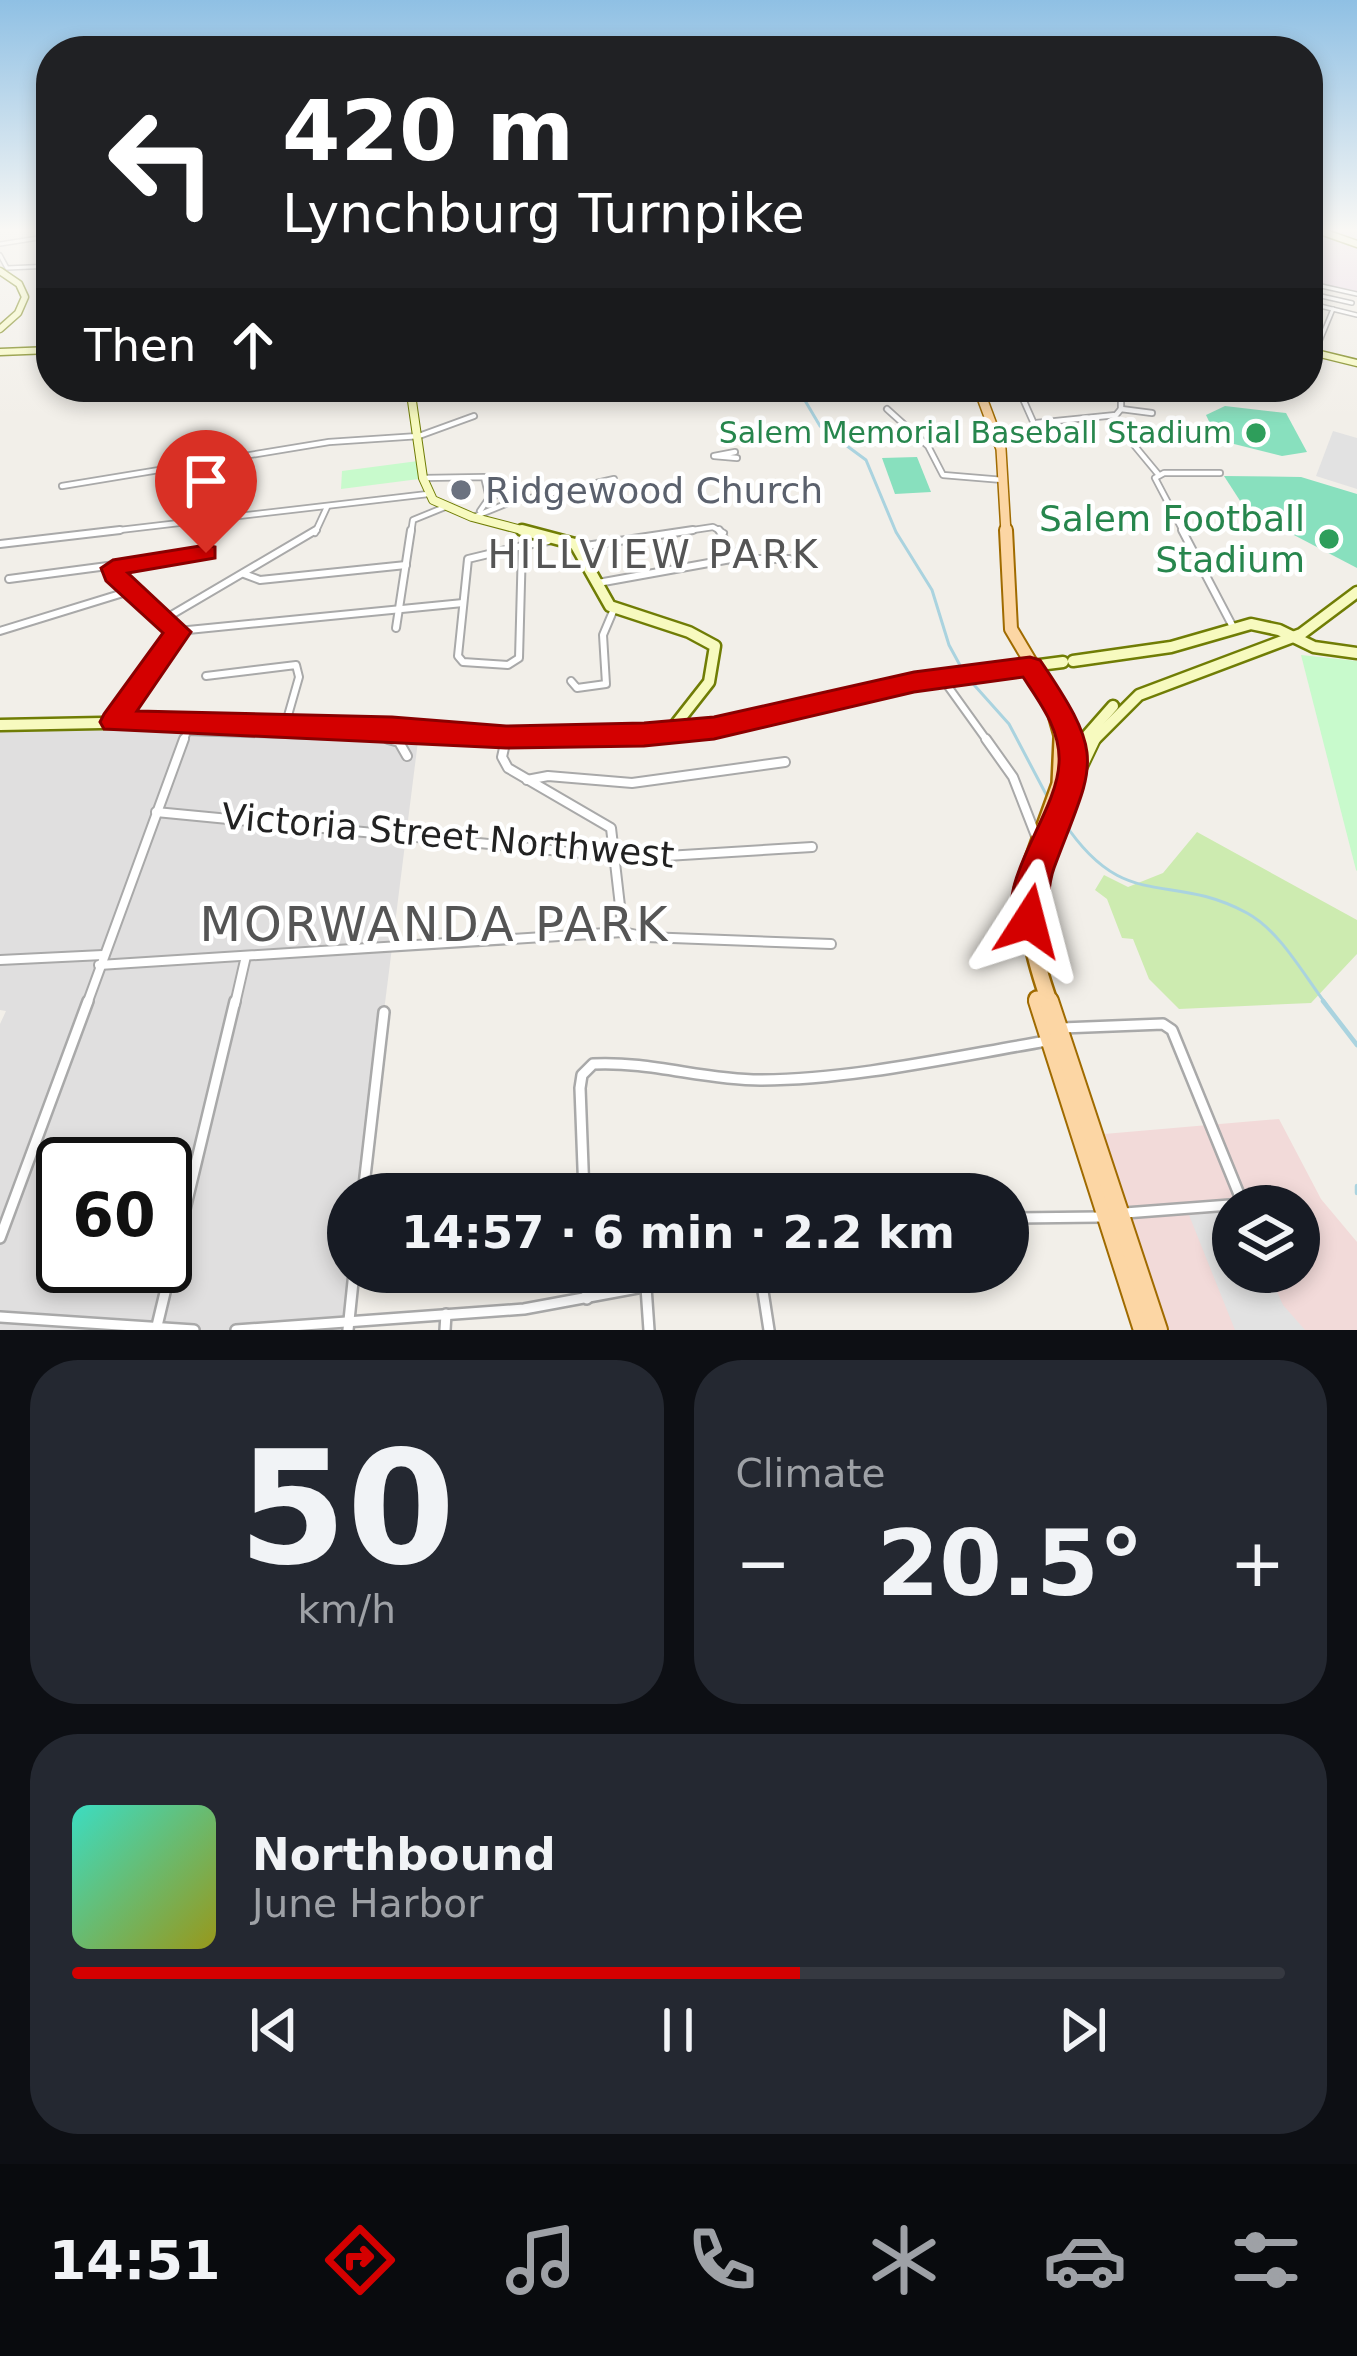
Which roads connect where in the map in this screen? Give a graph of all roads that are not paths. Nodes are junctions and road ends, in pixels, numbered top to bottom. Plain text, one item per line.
1 (18, 293) edge
2 (1323, 296) edge
3 (1352, 303) dead end
4 (1323, 307) edge
5 (1333, 309) junction
6 (1357, 315) edge
7 (0, 327) edge
8 (1323, 329) edge
9 (36, 350) edge
10 (0, 351) edge
11 (1323, 355) edge
12 (1357, 363) edge
13 (412, 402) edge
14 (982, 402) edge
15 (1025, 402) edge
16 (1121, 402) edge
17 (1121, 409) junction
18 (887, 410) dead end
19 (1152, 413) dead end
20 (474, 416) dead end
21 (1036, 423) junction
22 (1039, 435) dead end
23 (418, 436) junction
24 (1129, 439) dead end
25 (1220, 473) dead end
26 (1158, 474) junction
27 (423, 478) junction
28 (614, 479) dead end
29 (999, 480) junction
30 (62, 486) dead end
31 (507, 491) dead end
32 (428, 494) junction
33 (489, 498) junction
34 (327, 507) junction
35 (446, 507) junction
36 (472, 517) junction
37 (557, 538) junction
38 (0, 544) edge
39 (522, 546) junction
40 (579, 547) junction
41 (206, 553) dead end
42 (736, 558) junction
43 (789, 560) dead end
44 (406, 565) junction
45 (115, 566) junction
46 (244, 574) junction
47 (9, 579) dead end
48 (597, 589) junction
49 (133, 590) junction
50 (1357, 592) edge
51 (463, 603) junction
52 (399, 607) junction
53 (614, 609) junction
54 (168, 617) junction
55 (1233, 627) junction
56 (396, 628) dead end
57 (0, 631) edge
58 (178, 632) junction
59 (1290, 636) junction
60 (1357, 653) edge
61 (1026, 667) junction
62 (206, 676) dead end
63 (946, 677) junction
64 (571, 681) dead end
65 (115, 722) junction
66 (0, 725) edge
67 (285, 726) junction
68 (189, 727) junction
69 (669, 733) junction
70 (506, 737) junction
71 (1072, 737) junction
72 (407, 755) dead end
73 (785, 762) dead end
74 (527, 780) junction
75 (1065, 794) junction
76 (156, 812) junction
77 (1044, 835) junction
78 (812, 847) dead end
79 (614, 856) junction
80 (623, 932) junction
81 (831, 944) dead end
82 (246, 956) junction
83 (0, 960) edge
84 (101, 960) junction
85 (384, 1012) dead end
86 (1053, 1035) junction
87 (365, 1173) edge
88 (583, 1173) edge
89 (1235, 1185) edge
90 (1212, 1207) edge
91 (1113, 1215) junction
92 (1029, 1217) edge
93 (0, 1238) edge
94 (352, 1293) edge
95 (587, 1293) edge
96 (616, 1293) edge
97 (646, 1293) edge
98 (763, 1293) edge
99 (587, 1299) junction
100 (446, 1314) junction
101 (0, 1317) edge
102 (348, 1326) edge
103 (157, 1329) edge
104 (194, 1330) edge
105 (236, 1330) edge
106 (445, 1330) edge
107 (649, 1330) edge
108 (769, 1330) edge
109 (1142, 1330) edge
110 (1158, 1330) edge

1 - 7 street
2 - 3 street
4 - 5 street
5 - 6 street
5 - 8 street
9 - 10 street
11 - 12 street
13 - 23 street
14 - 29 main road
15 - 21 street
16 - 17 street
17 - 19 street
17 - 21 street
18 - 29 street
20 - 23 street
21 - 22 street
23 - 27 street
23 - 30 street
24 - 26 street
25 - 26 street
26 - 55 street
27 - 32 street
27 - 33 street
28 - 36 street
29 - 61 main road
31 - 33 street
32 - 34 street
32 - 35 street
33 - 36 street
34 - 38 street
34 - 46 street
35 - 36 street
35 - 44 street
36 - 37 street
37 - 39 street
37 - 40 street
39 - 51 street
39 - 51 street
40 - 42 street
40 - 48 street
41 - 45 street
42 - 43 street
42 - 48 street
44 - 46 street
44 - 52 street
45 - 47 street
45 - 49 street
46 - 54 street
48 - 53 street
49 - 54 street
49 - 57 street
50 - 59 street
51 - 52 street
52 - 56 street
52 - 58 street
53 - 64 street
53 - 69 street
54 - 58 street
55 - 59 street
55 - 61 street
58 - 65 street
59 - 60 street
59 - 71 street
59 - 75 street
61 - 63 street
61 - 71 main road
61 - 75 main road
62 - 67 street
63 - 69 street
63 - 77 street
65 - 66 street
65 - 68 street
67 - 68 street
67 - 70 street
68 - 72 street
68 - 76 street
69 - 70 street
70 - 74 street
71 - 75 main road
73 - 74 street
74 - 79 street
75 - 77 main road
76 - 79 street, Victoria Street Northwest
76 - 84 street
77 - 86 main road
78 - 79 street, Victoria Street Northwest
79 - 80 street
80 - 81 street
80 - 82 street
82 - 84 street
82 - 103 street
83 - 84 street
84 - 93 street
85 - 87 street
86 - 88 street
86 - 89 street
86 - 91 main road
90 - 91 street
91 - 92 street
91 - 109 main road
91 - 110 main road
94 - 102 street
95 - 99 street
96 - 99 street
97 - 107 street
98 - 108 street
99 - 100 street
100 - 102 street
100 - 106 street
101 - 103 street
102 - 105 street
103 - 104 street

